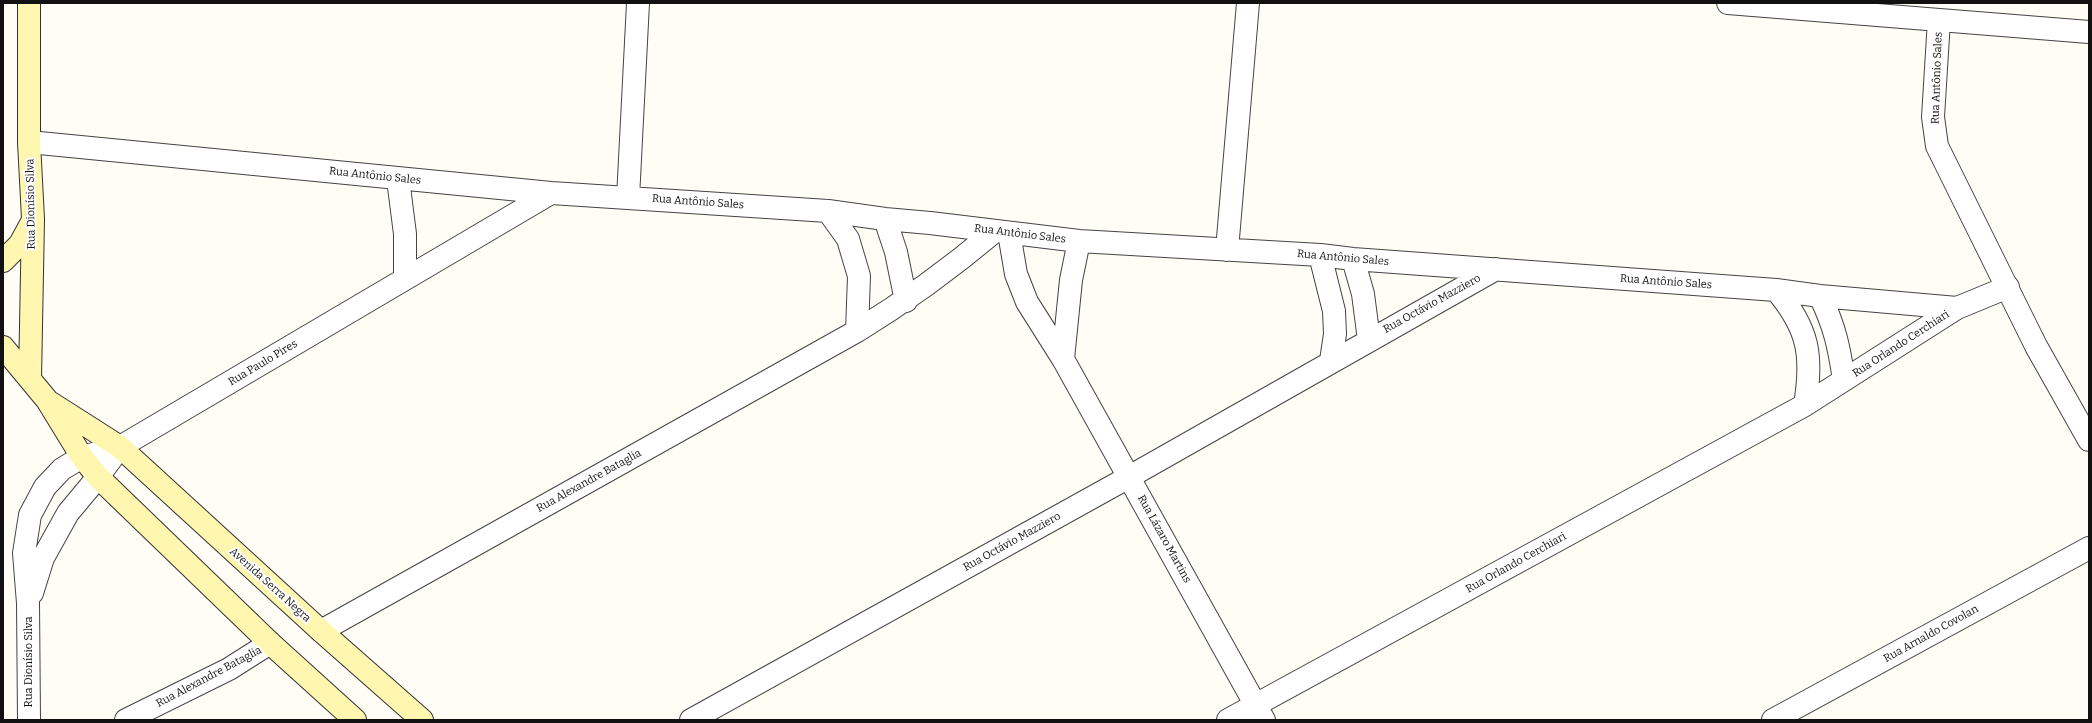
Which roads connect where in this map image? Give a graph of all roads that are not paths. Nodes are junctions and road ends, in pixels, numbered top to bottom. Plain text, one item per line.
1 (29, 3) edge
2 (638, 3) edge
3 (1248, 3) edge
4 (1728, 3) edge
5 (1939, 20) junction
6 (2089, 32) edge
7 (29, 142) junction
8 (398, 179) junction
9 (552, 193) junction
10 (628, 198) junction
11 (828, 211) junction
12 (33, 219) junction
13 (885, 219) junction
14 (1002, 232) junction
15 (1079, 241) junction
16 (1227, 250) junction
17 (1320, 255) junction
18 (1353, 260) junction
19 (3, 261) edge
20 (1496, 269) junction
21 (405, 278) junction
22 (2008, 287) junction
23 (1776, 290) junction
24 (1820, 296) junction
25 (906, 301) junction
26 (1957, 308) junction
27 (857, 331) junction
28 (1369, 340) junction
29 (3, 347) edge
30 (1063, 359) junction
31 (1331, 361) junction
32 (30, 379) junction
33 (1844, 380) junction
34 (47, 400) junction
35 (1805, 406) junction
36 (2089, 440) edge
37 (120, 447) junction
38 (82, 457) junction
39 (98, 477) junction
40 (1129, 477) junction
41 (2089, 548) edge
42 (28, 603) junction
43 (321, 631) junction
44 (270, 643) junction
45 (1260, 712) edge
46 (29, 720) edge
47 (126, 720) edge
48 (355, 720) edge
49 (422, 720) edge
50 (691, 720) edge
51 (1228, 720) edge
52 (1773, 720) edge

1 - 7 street, Rua Dionísio Silva
2 - 10 street
3 - 16 street
4 - 5 street
5 - 6 street
5 - 22 street, Rua Antônio Sales
7 - 8 street, Rua Antônio Sales
7 - 12 street, Rua Dionísio Silva
8 - 9 street, Rua Antônio Sales
8 - 21 street
9 - 10 street, Rua Antônio Sales
9 - 21 street, Rua Paulo Pires
10 - 11 street, Rua Antônio Sales
11 - 13 street, Rua Antônio Sales
11 - 27 street
12 - 19 street
12 - 32 street, Rua Dionísio Silva
13 - 14 street, Rua Antônio Sales
13 - 25 street
14 - 15 street, Rua Antônio Sales
14 - 25 street, Rua Alexandre Bataglia
14 - 30 street, Rua Lázaro Martins
15 - 16 street, Rua Antônio Sales
15 - 30 street
16 - 17 street, Rua Antônio Sales
17 - 18 street, Rua Antônio Sales
17 - 31 street
18 - 20 street, Rua Antônio Sales
18 - 28 street, Rua Octávio Mazziero
20 - 23 street, Rua Antônio Sales
20 - 28 street, Rua Octávio Mazziero
21 - 37 street, Rua Paulo Pires
22 - 26 street, Rua Antônio Sales
22 - 36 street, Rua Antônio Sales
23 - 24 street, Rua Antônio Sales
23 - 35 street
24 - 26 street, Rua Antônio Sales
24 - 33 street, Rua Orlando Cerchiari
25 - 27 street, Rua Alexandre Bataglia
26 - 33 street, Rua Orlando Cerchiari
27 - 43 street, Rua Alexandre Bataglia
28 - 31 street, Rua Octávio Mazziero
29 - 32 street
30 - 40 street, Rua Lázaro Martins
31 - 40 street, Rua Octávio Mazziero
32 - 34 street
33 - 35 street, Rua Orlando Cerchiari
34 - 37 street
34 - 38 street
35 - 45 street, Rua Orlando Cerchiari
37 - 38 street, Rua Dionísio Silva
37 - 39 street, Rua Dionísio Silva
37 - 43 street, Avenida Serra Negra
38 - 39 street
38 - 42 street, Rua Dionísio Silva
39 - 42 street, Rua Dionísio Silva
39 - 44 street
40 - 45 street, Rua Lázaro Martins
40 - 50 street, Rua Octávio Mazziero
41 - 52 street, Rua Arnaldo Covolan
42 - 46 street, Rua Dionísio Silva
43 - 49 street, Avenida Serra Negra
44 - 47 street, Rua Alexandre Bataglia
44 - 48 street
45 - 51 street, Rua Orlando Cerchiari

